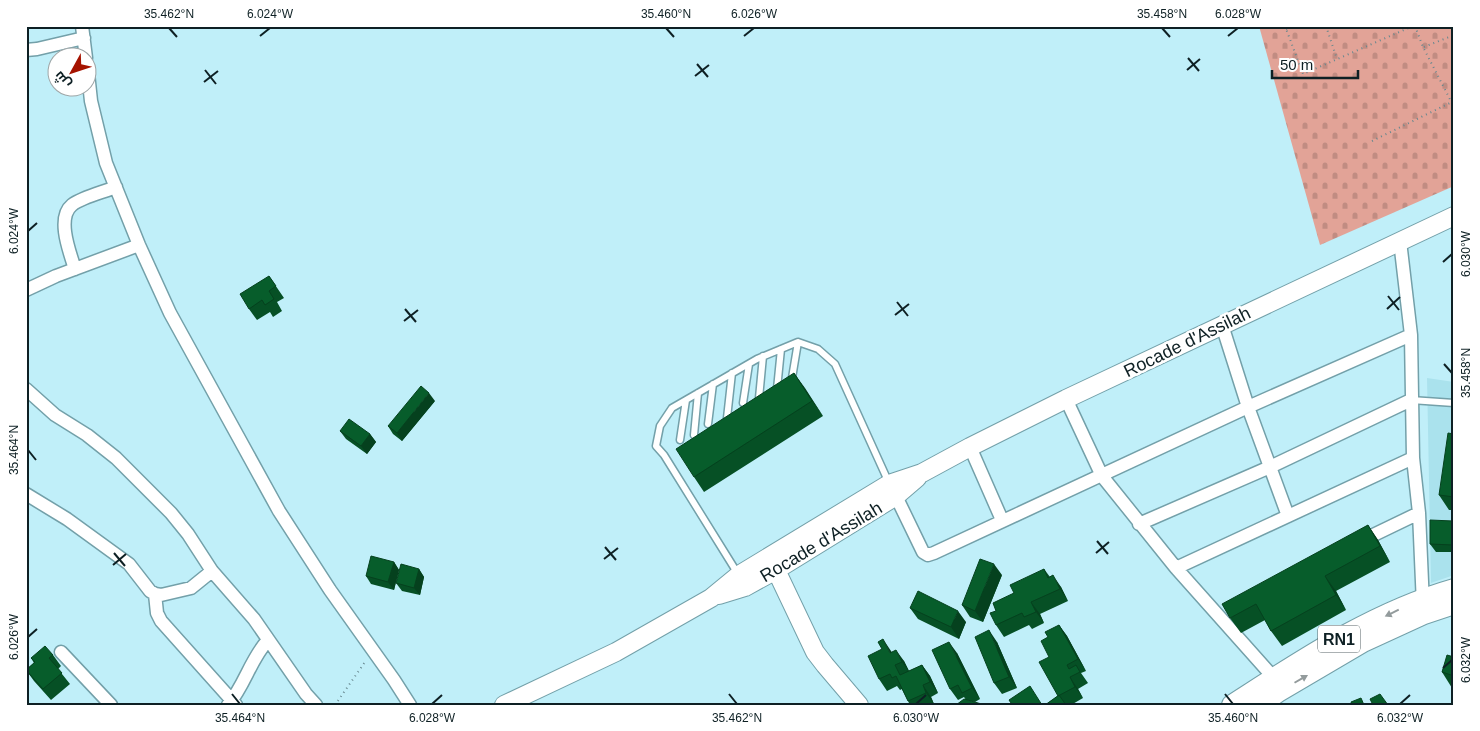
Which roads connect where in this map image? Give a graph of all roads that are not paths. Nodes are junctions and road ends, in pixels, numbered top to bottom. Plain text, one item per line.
1 (83, 32) edge
2 (85, 48) edge
3 (26, 50) edge
4 (91, 98) edge
5 (116, 187) junction
6 (1454, 216) edge
7 (1400, 241) junction
8 (139, 245) junction
9 (75, 269) junction
10 (26, 290) edge
11 (1222, 325) junction
12 (1410, 335) junction
13 (798, 342) junction
14 (781, 349) junction
15 (763, 356) junction
16 (749, 364) junction
17 (732, 373) junction
18 (792, 378) edge
19 (713, 384) junction
20 (26, 389) edge
21 (777, 390) edge
22 (698, 393) junction
23 (759, 398) edge
24 (686, 400) junction
25 (1066, 400) junction
26 (1411, 400) junction
27 (1454, 402) edge
28 (743, 403) edge
29 (1248, 407) junction
30 (727, 418) edge
31 (708, 424) dead end
32 (694, 435) edge
33 (680, 440) dead end
34 (970, 447) junction
35 (1413, 458) junction
36 (1270, 467) junction
37 (1102, 476) junction
38 (893, 490) junction
39 (26, 494) edge
40 (1420, 513) junction
41 (1288, 516) junction
42 (1002, 520) junction
43 (1139, 524) junction
44 (1349, 547) edge
45 (1176, 568) junction
46 (212, 571) junction
47 (771, 573) junction
48 (742, 581) junction
49 (1454, 589) edge
50 (155, 594) junction
51 (1454, 604) edge
52 (1423, 606) junction
53 (268, 640) junction
54 (61, 652) dead end
55 (1274, 678) junction
56 (232, 703) edge
57 (110, 704) edge
58 (316, 705) edge
59 (410, 705) edge
60 (504, 705) edge
61 (846, 705) edge
62 (859, 705) edge
63 (1232, 705) edge
64 (1260, 705) edge

1 - 2 street
1 - 3 street
4 - 5 street
5 - 8 street
5 - 9 street
6 - 7 street, Rocade d'Assilah
7 - 11 street, Rocade d'Assilah
7 - 12 street
8 - 9 street
8 - 59 street
9 - 10 street
11 - 25 street, Rocade d'Assilah
11 - 29 street
12 - 26 street
12 - 29 street
13 - 14 lane
13 - 18 lane
13 - 38 lane
14 - 15 lane
14 - 21 lane
15 - 16 lane
15 - 23 lane
16 - 17 lane
16 - 28 lane
17 - 19 lane
17 - 30 lane
19 - 22 lane
19 - 31 lane
20 - 46 street
22 - 24 lane
22 - 32 lane
24 - 33 lane
24 - 48 lane
25 - 34 street, Rocade d'Assilah
25 - 37 street
26 - 27 lane
26 - 35 street
26 - 36 street
29 - 36 street
29 - 37 street
34 - 38 street, Rocade d'Assilah
34 - 42 street
35 - 40 street
35 - 41 street
36 - 41 street
36 - 43 street
37 - 42 street
37 - 43 street
38 - 42 street
38 - 47 street, Rocade d'Assilah
38 - 48 street, Rocade d'Assilah
39 - 50 street
40 - 44 street
40 - 52 street
41 - 45 street
43 - 45 street
45 - 55 street
46 - 50 street
46 - 53 street
47 - 48 street, Rocade d'Assilah
47 - 61 street
47 - 62 street
48 - 60 street, Rocade d'Assilah
49 - 52 main road, RN1
50 - 56 street
51 - 52 main road, RN1
52 -> 55 main road, RN1
64 -> 52 main road, RN1
53 - 56 street
53 - 58 street
54 - 57 street
55 - 63 main road, RN1

